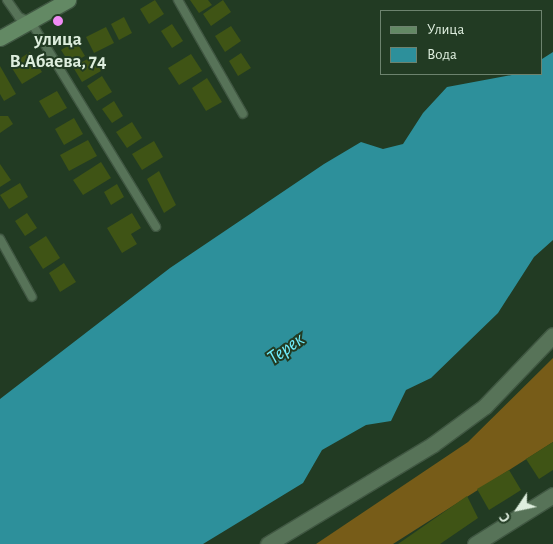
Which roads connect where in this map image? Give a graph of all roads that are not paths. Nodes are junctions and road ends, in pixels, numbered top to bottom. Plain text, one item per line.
1 (7, 0) edge
2 (68, 0) edge
3 (178, 0) edge
4 (31, 22) junction
5 (0, 38) edge
6 (243, 114) dead end
7 (156, 227) dead end
8 (0, 239) edge
9 (32, 297) dead end
10 (553, 335) edge
11 (553, 495) edge
12 (268, 544) edge
13 (475, 544) edge

1 - 4 lane
2 - 4 main road
3 - 6 lane
4 - 5 main road
4 - 7 lane
8 - 9 lane
10 - 12 street
11 - 13 street

